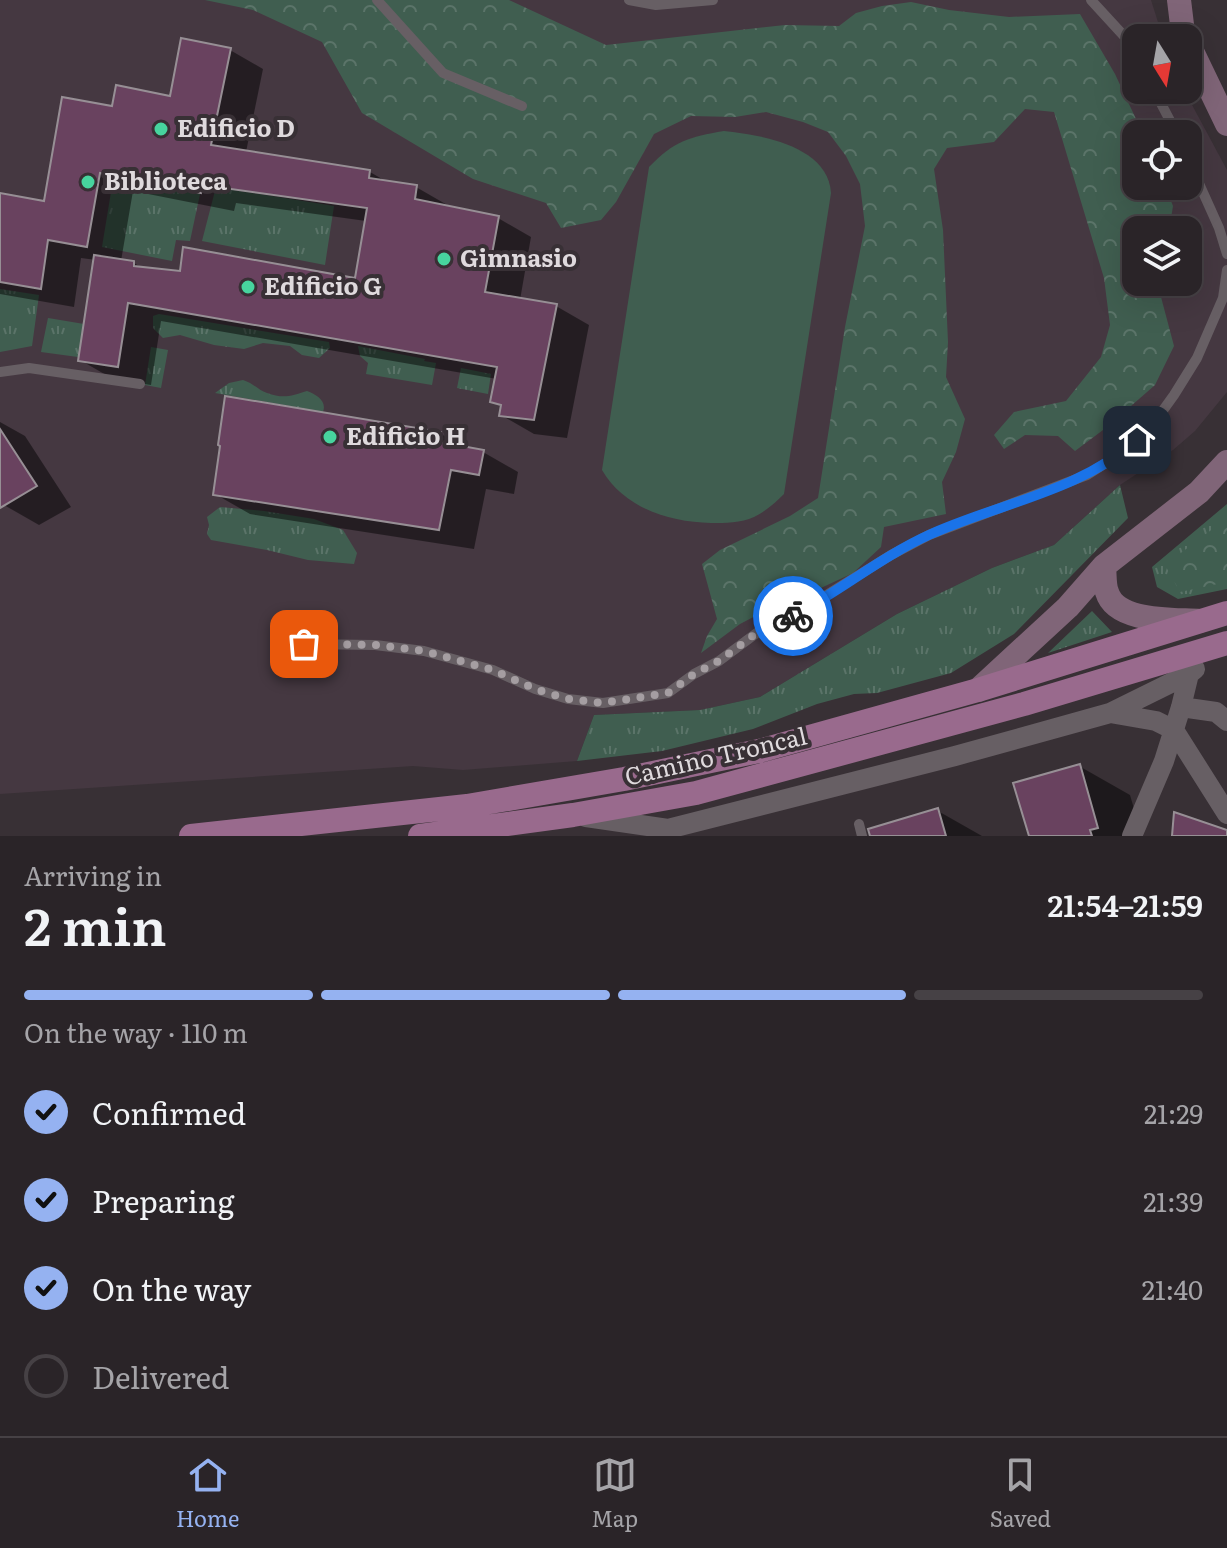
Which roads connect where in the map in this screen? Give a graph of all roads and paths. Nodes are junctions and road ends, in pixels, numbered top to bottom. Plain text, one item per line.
1 (377, 0) edge
2 (629, 0) edge
3 (713, 0) edge
4 (1091, 0) edge
5 (1179, 0) edge
6 (1182, 24) edge
7 (1122, 34) edge
8 (1202, 72) edge
9 (522, 106) dead end
10 (1227, 124) edge
11 (1202, 190) edge
12 (1227, 254) edge
13 (1227, 270) edge
14 (0, 372) edge
15 (140, 384) dead end
16 (1227, 462) edge
17 (1104, 566) junction
18 (1227, 613) edge
19 (1201, 621) junction
20 (304, 644) dead end
21 (1223, 644) edge
22 (1189, 674) junction
23 (978, 690) junction
24 (1181, 707) junction
25 (1110, 713) junction
26 (1227, 721) edge
27 (1174, 730) junction
28 (1227, 814) edge
29 (573, 815) junction
30 (859, 824) dead end
31 (1129, 835) edge
32 (191, 836) edge
33 (420, 836) edge
34 (862, 836) edge

1 - 9 lane
2 - 3 lane
4 - 7 lane
5 - 6 main road
8 - 10 main road
11 - 12 lane
13 - 20 lane
14 - 15 lane
16 - 17 main road
17 - 19 main road
17 - 23 main road
18 - 19 main road, Camino Troncal
19 - 23 main road, Camino Troncal
21 - 22 street
21 - 29 main road, Camino Troncal
22 - 24 street
22 - 25 street, Camino Troncal
23 - 32 main road, Camino Troncal
24 - 26 street
24 - 27 street
25 - 27 street, Camino Troncal
25 - 29 street, Camino Troncal
27 - 28 street
27 - 31 street
29 - 33 main road, Camino Troncal
30 - 34 lane

